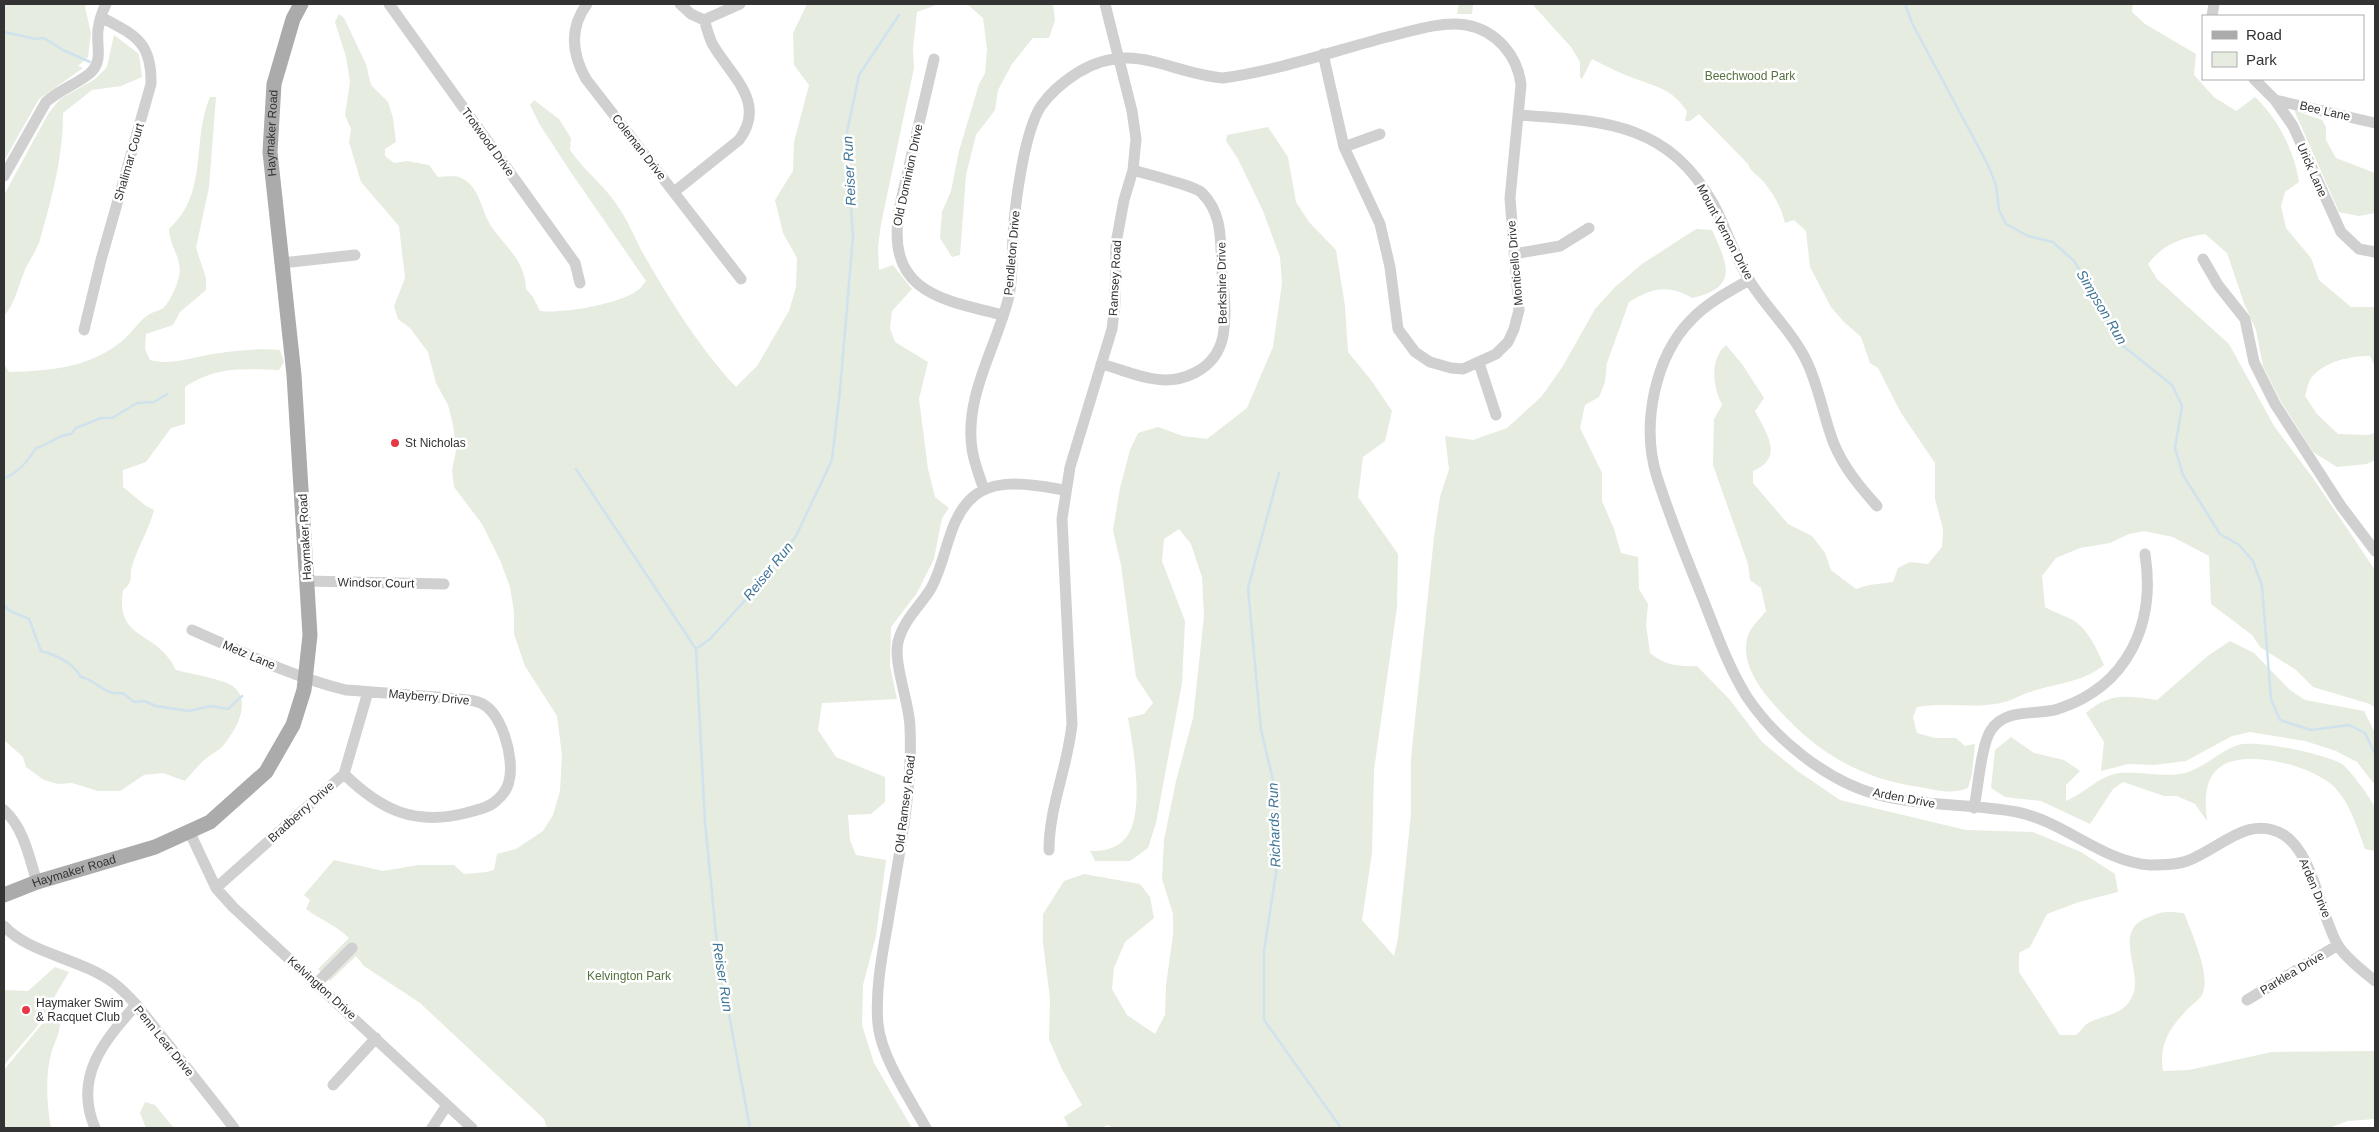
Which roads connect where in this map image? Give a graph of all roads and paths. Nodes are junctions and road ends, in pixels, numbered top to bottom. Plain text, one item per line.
1 (106, 4) edge
2 (300, 4) edge
3 (389, 4) edge
4 (587, 4) edge
5 (680, 4) edge
6 (740, 4) edge
7 (1105, 4) edge
8 (101, 18) junction
9 (704, 20) junction
10 (1322, 54) junction
11 (1118, 58) junction
12 (934, 59) dead end
13 (2255, 80) edge
14 (2275, 100) junction
15 (1519, 115) junction
16 (2375, 122) edge
17 (1380, 134) dead end
18 (1344, 147) junction
19 (1134, 170) junction
20 (4, 176) edge
21 (674, 192) junction
22 (1589, 228) dead end
23 (2375, 252) edge
24 (1514, 254) junction
25 (355, 255) dead end
26 (2203, 259) dead end
27 (282, 263) junction
28 (741, 279) dead end
29 (1749, 280) junction
30 (580, 283) dead end
31 (1003, 315) junction
32 (84, 330) dead end
33 (1479, 363) junction
34 (1102, 364) junction
35 (1496, 415) dead end
36 (984, 490) junction
37 (1065, 490) junction
38 (1877, 506) dead end
39 (2375, 551) edge
40 (2145, 554) dead end
41 (307, 581) junction
42 (444, 584) dead end
43 (192, 630) dead end
44 (306, 679) junction
45 (368, 692) junction
46 (344, 774) junction
47 (1974, 808) junction
48 (4, 810) edge
49 (190, 833) junction
50 (1050, 850) dead end
51 (37, 882) junction
52 (216, 888) junction
53 (4, 895) edge
54 (4, 926) edge
55 (2338, 945) junction
56 (352, 948) dead end
57 (2375, 981) edge
58 (316, 983) junction
59 (2246, 1000) dead end
60 (136, 1005) junction
61 (376, 1038) junction
62 (333, 1085) dead end
63 (447, 1105) junction
64 (95, 1128) edge
65 (234, 1128) edge
66 (432, 1128) edge
67 (472, 1128) edge
68 (926, 1128) edge

1 - 8 street
2 - 27 main road, Haymaker Road
3 - 30 street, Trotwood Drive
4 - 21 street, Coleman Drive
5 - 9 street
6 - 9 street
7 - 11 street, Ramsey Road
8 - 20 street
8 - 32 street, Shalimar Court
9 - 21 street
10 - 11 street, Monticello Drive
10 - 15 street, Monticello Drive
10 - 18 street, Monticello Drive
11 - 19 street, Ramsey Road
11 - 31 street, Pendleton Drive
12 - 31 street, Old Dominion Drive
13 - 14 street, Urick Lane
14 - 16 street, Bee Lane
14 - 23 street, Urick Lane
15 - 24 street, Monticello Drive
15 - 29 street, Mount Vernon Drive
17 - 18 street
18 - 33 street, Monticello Drive
19 - 34 street, Ramsey Road
19 - 34 street, Berkshire Drive
21 - 28 street, Coleman Drive
22 - 24 street
24 - 33 street, Monticello Drive
25 - 27 street
26 - 39 street
27 - 41 main road, Haymaker Road
29 - 38 street, Mount Vernon Drive
29 - 47 street, Arden Drive
31 - 36 street, Pendleton Drive
33 - 35 street
34 - 37 street, Ramsey Road
36 - 37 street, Old Ramsey Road
36 - 68 street, Old Ramsey Road
37 - 50 street
40 - 47 street
41 - 42 street, Windsor Court
41 - 44 main road, Haymaker Road
43 - 44 street, Metz Lane
44 - 45 street, Mayberry Drive
44 - 49 main road, Haymaker Road
45 - 46 street, Bradberry Drive
45 - 46 street, Mayberry Drive
46 - 52 street, Bradberry Drive
47 - 55 street, Arden Drive
48 - 51 street
49 - 51 main road, Haymaker Road
49 - 52 street, Kelvington Drive
51 - 53 main road, Haymaker Road
52 - 58 street, Kelvington Drive
54 - 60 street, Penn Lear Drive
55 - 57 street, Arden Drive
55 - 59 street, Parklea Drive
56 - 58 street
58 - 61 street, Kelvington Drive
60 - 64 street
60 - 65 street, Penn Lear Drive
61 - 62 street
61 - 63 street, Kelvington Drive
63 - 66 street
63 - 67 street, Kelvington Drive

